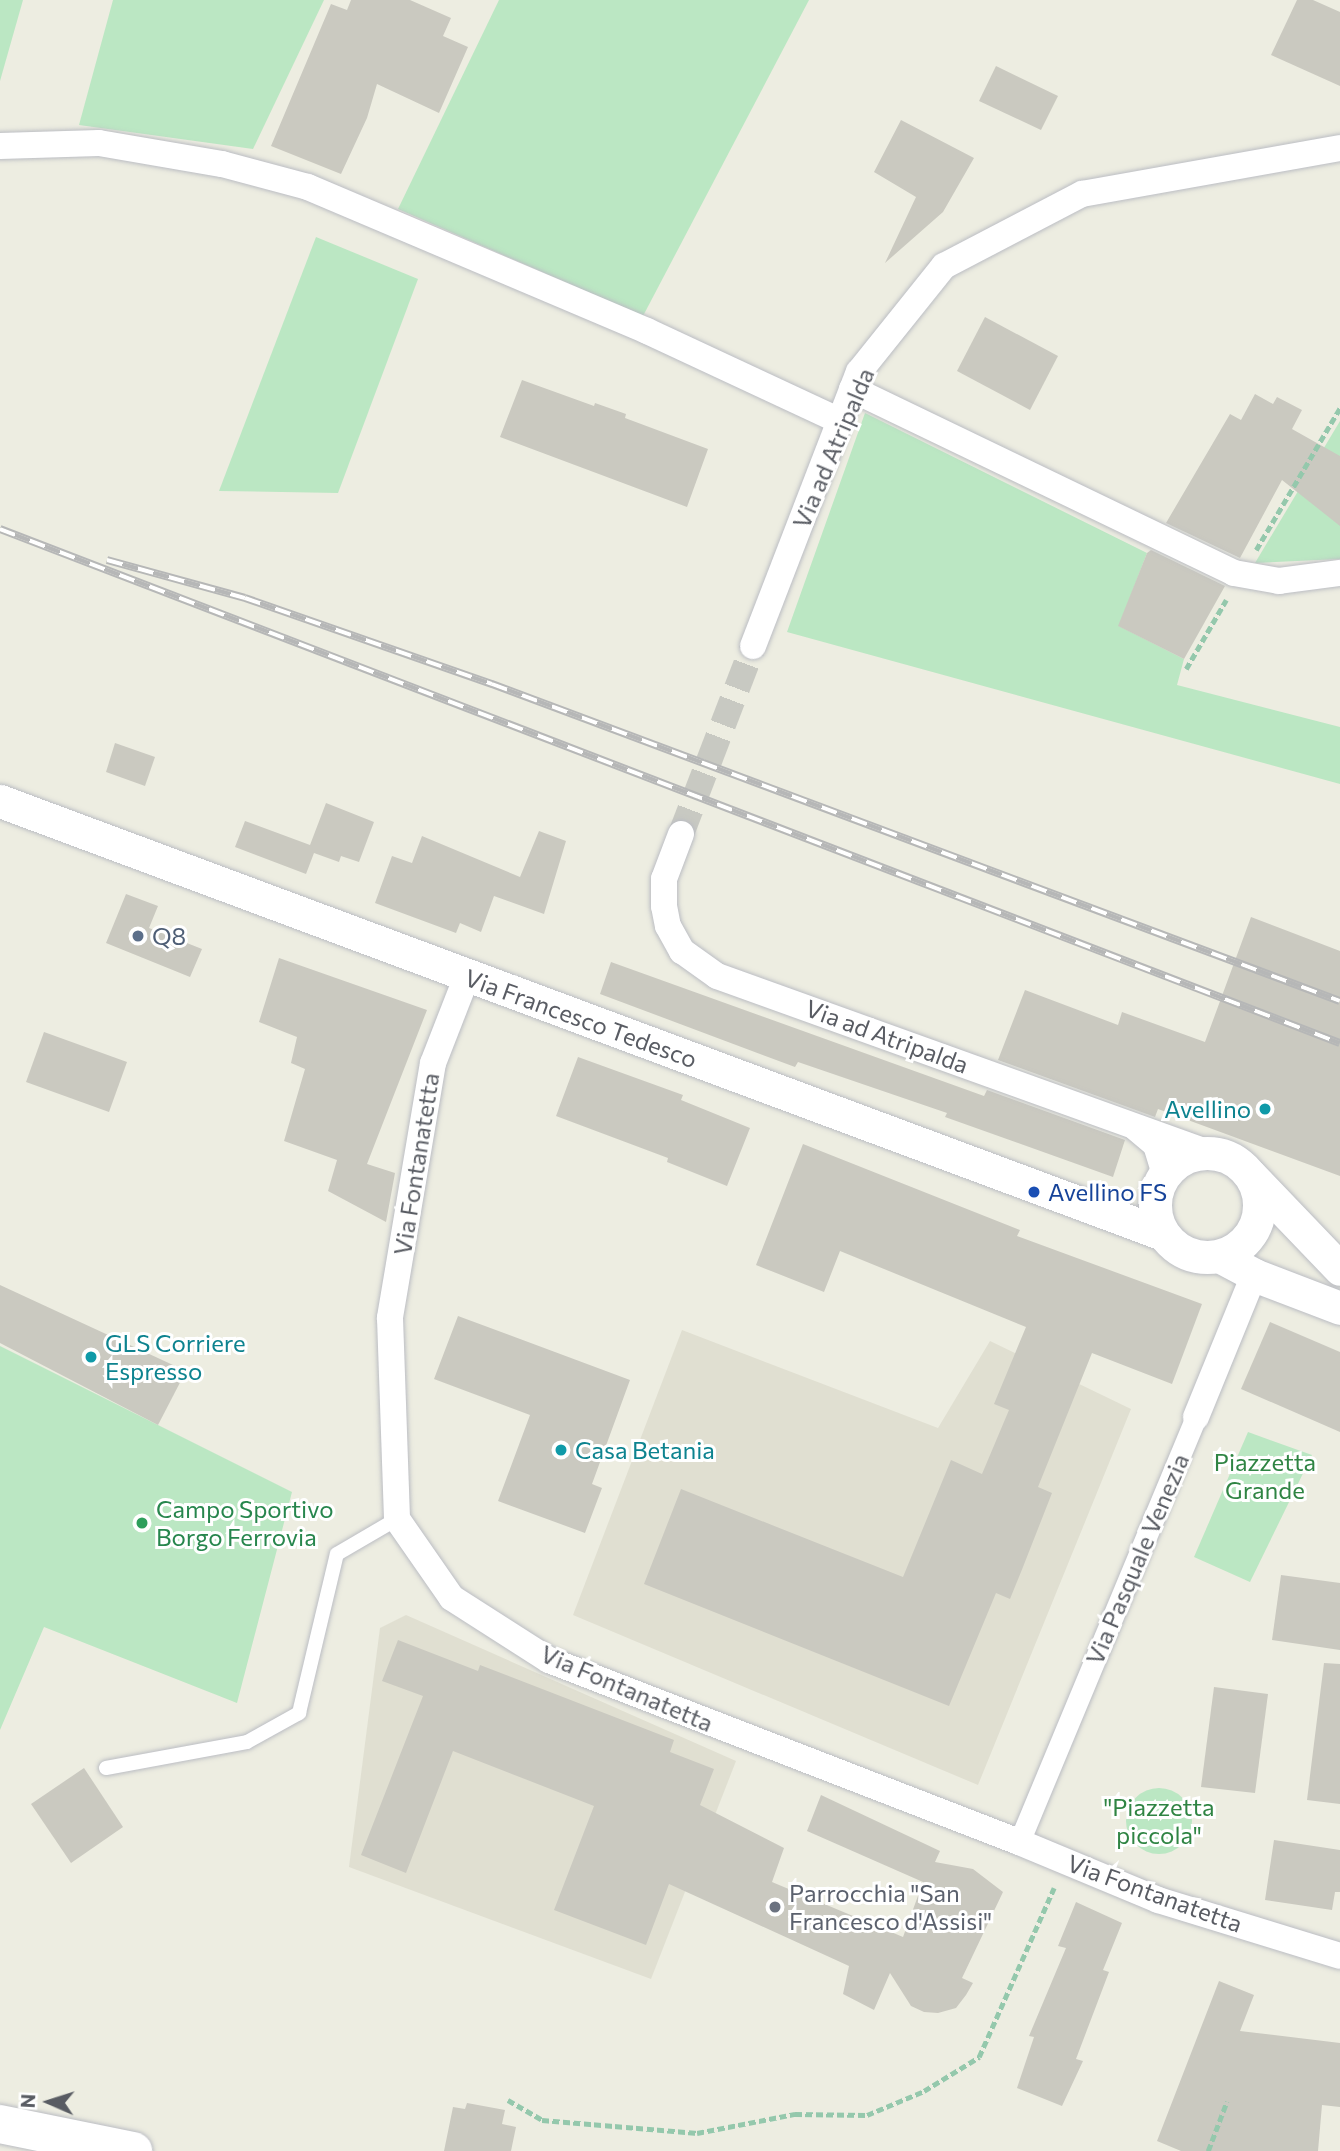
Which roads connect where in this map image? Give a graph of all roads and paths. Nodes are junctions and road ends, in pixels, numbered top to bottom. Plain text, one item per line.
1 (0, 146) edge
2 (1340, 148) edge
3 (852, 389) junction
4 (1340, 408) edge
5 (840, 421) junction
6 (1340, 573) edge
7 (1241, 574) junction
8 (753, 646) tunnel mouth
9 (1186, 668) dead end
10 (0, 801) edge
11 (681, 835) tunnel mouth
12 (467, 976) junction
13 (1130, 1122) junction
14 (1212, 1154) junction
15 (1246, 1171) junction
16 (1160, 1186) junction
17 (1097, 1208) junction
18 (1163, 1234) junction
19 (1219, 1256) junction
20 (1340, 1269) edge
21 (1254, 1275) junction
22 (1340, 1308) edge
23 (1196, 1417) joint
24 (397, 1519) junction
25 (106, 1768) dead end
26 (1019, 1842) junction
27 (1066, 1861) junction
28 (1340, 1956) edge
29 (508, 2100) dead end
30 (1227, 2101) dead end
31 (0, 2124) edge
32 (133, 2151) edge
33 (1208, 2151) edge

1 - 5 street
2 - 3 street, Via ad Atripalda
3 - 5 street, Via ad Atripalda
3 - 7 street
4 - 7 path
5 - 8 street, Via ad Atripalda
6 - 7 street
7 - 9 path
10 - 12 street, Via Francesco Tedesco
11 - 13 street, Via ad Atripalda
12 - 17 street, Via Francesco Tedesco
12 - 24 street, Via Fontanatetta
13 - 14 street, Via ad Atripalda
13 - 16 street
14 - 15 street
14 - 16 street
15 - 19 street
15 - 20 street
16 - 17 street
16 - 18 street
17 - 18 street, Via Francesco Tedesco
18 - 19 street
19 - 21 street
21 - 22 street
21 - 23 street, Via Pasquale Venezia
23 - 26 street, Via Pasquale Venezia
24 - 25 lane
24 - 26 street, Via Fontanatetta
26 - 27 street, Via Fontanatetta
27 - 28 street, Via Fontanatetta
27 - 29 path
30 - 33 path
31 - 32 main road

